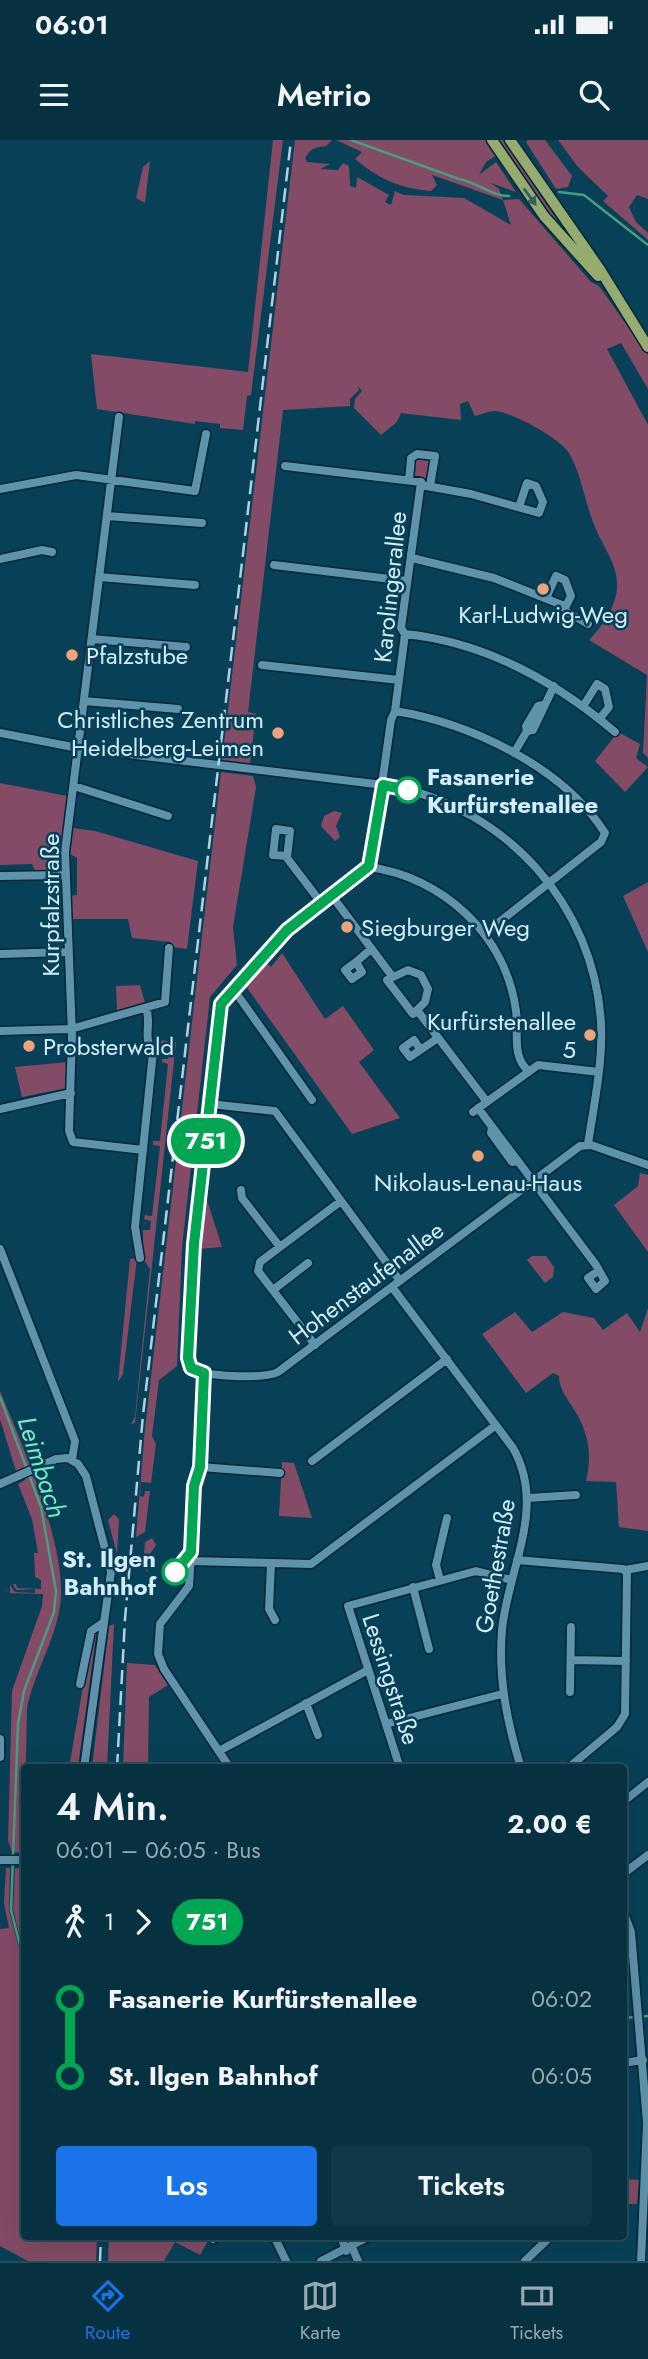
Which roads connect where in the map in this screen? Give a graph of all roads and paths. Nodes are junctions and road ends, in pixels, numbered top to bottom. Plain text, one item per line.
1 (492, 140) edge
2 (510, 140) edge
3 (517, 140) edge
4 (525, 162) junction
5 (614, 295) junction
6 (648, 347) edge
7 (120, 417) dead end
8 (206, 434) dead end
9 (285, 466) dead end
10 (111, 480) junction
11 (409, 480) junction
12 (421, 485) junction
13 (430, 486) junction
14 (0, 489) edge
15 (519, 507) dead end
16 (107, 516) junction
17 (202, 523) dead end
18 (52, 551) dead end
19 (412, 558) junction
20 (0, 559) edge
21 (274, 565) dead end
22 (99, 578) junction
23 (407, 581) junction
24 (195, 586) dead end
25 (546, 598) junction
26 (562, 605) junction
27 (589, 624) dead end
28 (405, 634) junction
29 (92, 639) junction
30 (186, 647) dead end
31 (262, 665) dead end
32 (399, 681) junction
33 (554, 686) junction
34 (84, 701) junction
35 (584, 705) junction
36 (178, 709) dead end
37 (395, 711) junction
38 (601, 717) junction
39 (615, 732) dead end
40 (0, 733) edge
41 (78, 748) junction
42 (514, 753) junction
43 (383, 785) junction
44 (74, 786) junction
45 (168, 816) dead end
46 (287, 856) dead end
47 (369, 867) junction
48 (65, 874) junction
49 (0, 876) edge
50 (550, 883) junction
51 (332, 896) junction
52 (322, 904) junction
53 (484, 934) junction
54 (169, 948) dead end
55 (371, 949) junction
56 (68, 952) junction
57 (0, 954) edge
58 (355, 962) dead end
59 (392, 976) junction
60 (234, 990) junction
61 (146, 1007) junction
62 (417, 1010) junction
63 (71, 1029) junction
64 (0, 1031) edge
65 (438, 1038) junction
66 (420, 1049) dead end
67 (529, 1071) junction
68 (599, 1072) junction
69 (71, 1093) junction
70 (312, 1100) dead end
71 (487, 1102) junction
72 (209, 1104) junction
73 (0, 1109) edge
74 (589, 1144) junction
75 (143, 1150) junction
76 (648, 1165) edge
77 (533, 1181) junction
78 (242, 1190) dead end
79 (341, 1201) junction
80 (279, 1247) junction
81 (0, 1249) edge
82 (140, 1258) dead end
83 (309, 1263) dead end
84 (598, 1271) dead end
85 (400, 1281) junction
86 (392, 1287) junction
87 (273, 1290) junction
88 (315, 1345) junction
89 (447, 1359) junction
90 (204, 1373) junction
91 (496, 1426) junction
92 (72, 1460) junction
93 (312, 1461) dead end
94 (200, 1467) junction
95 (280, 1473) dead end
96 (0, 1484) edge
97 (576, 1495) dead end
98 (528, 1498) junction
99 (447, 1518) dead end
100 (517, 1560) junction
101 (191, 1561) junction
102 (271, 1564) junction
103 (648, 1566) edge
104 (625, 1570) junction
105 (440, 1580) junction
106 (512, 1580) junction
107 (413, 1587) junction
108 (275, 1620) dead end
109 (104, 1622) junction
110 (571, 1627) dead end
111 (429, 1650) dead end
112 (571, 1660) junction
113 (626, 1661) junction
114 (368, 1670) junction
115 (80, 1684) dead end
116 (570, 1692) dead end
117 (502, 1694) junction
118 (306, 1703) junction
119 (386, 1724) junction
120 (318, 1735) dead end
121 (0, 1739) edge
122 (219, 1751) junction
123 (0, 1757) edge
124 (85, 1764) edge
125 (227, 1764) edge
126 (399, 1764) edge
127 (520, 1764) edge
128 (573, 1764) edge
129 (648, 1782) edge
130 (627, 1799) edge
131 (648, 1855) edge
132 (0, 1860) edge
133 (21, 1860) edge
134 (627, 1871) edge
135 (627, 1922) edge
136 (643, 2060) junction
137 (627, 2062) edge
138 (276, 2240) edge
139 (343, 2240) edge
140 (364, 2240) edge
141 (547, 2240) edge
142 (349, 2249) junction
143 (286, 2261) edge
144 (321, 2261) edge
145 (358, 2261) edge
146 (526, 2261) edge
147 (641, 2261) edge

1 -> 5 main road
2 - 4 main road
3 - 4 main road
4 - 5 main road
5 - 6 main road
7 - 10 street, Kurpfalzstraße
8 - 10 street
9 - 11 street
10 - 14 street
10 - 16 street, Kurpfalzstraße
11 - 12 street, Karolingerallee
11 - 13 street, Karolingerallee
12 - 13 street
12 - 19 street, Karolingerallee
13 - 15 street
16 - 17 street
16 - 22 street, Kurpfalzstraße
18 - 20 street
19 - 23 street, Karolingerallee
19 - 25 street
21 - 23 street
22 - 24 street
22 - 29 street, Kurpfalzstraße
23 - 28 street, Karolingerallee
25 - 26 street
25 - 26 street
26 - 27 street
28 - 32 street, Karolingerallee
28 - 33 street
29 - 30 street
29 - 34 street, Kurpfalzstraße
31 - 32 street
32 - 37 street, Karolingerallee
33 - 35 street
33 - 42 street
34 - 36 street
34 - 41 street, Kurpfalzstraße
35 - 38 street
35 - 38 street
37 - 42 street
37 - 43 street, Karolingerallee
38 - 39 street
40 - 41 street
41 - 43 street
41 - 44 street, Kurpfalzstraße
42 - 50 street
43 - 47 street, Karolingerallee
43 - 50 street
44 - 45 street
44 - 48 street, Kurpfalzstraße
46 - 52 street
47 - 51 street
47 - 53 street
48 - 49 street
48 - 56 street, Kurpfalzstraße
50 - 53 street
50 - 68 street
51 - 52 street
51 - 55 street
52 - 60 street
53 - 67 street
54 - 61 street
55 - 58 street
55 - 59 street
56 - 57 street
56 - 63 street, Kurpfalzstraße
59 - 62 street
59 - 62 street
60 - 70 street
60 - 72 street
61 - 63 street
61 - 75 street
62 - 65 street
63 - 64 street
63 - 69 street, Kurpfalzstraße
65 - 66 street
65 - 71 street
67 - 68 street
67 - 71 street
68 - 74 street
69 - 73 street
69 - 75 street, Kurpfalzstraße
71 - 77 street
72 - 79 street
72 - 90 street
74 - 76 street
74 - 77 street, Hohenstaufenallee
75 - 82 street
77 - 84 street
77 - 85 street, Hohenstaufenallee
78 - 80 street
79 - 80 street
79 - 85 street
80 - 87 street
81 - 92 street
83 - 87 street
85 - 86 street, Hohenstaufenallee
86 - 88 street, Hohenstaufenallee
86 - 89 street, Goethestraße
87 - 88 street
88 - 90 street, Hohenstaufenallee
89 - 91 street, Goethestraße
89 - 93 street
90 - 94 street
91 - 98 street, Goethestraße
91 - 102 street
92 - 96 street
92 - 109 street
94 - 95 street
94 - 101 street
97 - 98 street
98 - 100 street, Goethestraße
99 - 105 street
100 - 104 street
100 - 106 street, Goethestraße
101 - 102 street
101 - 122 street
102 - 108 street
103 - 104 street
104 - 113 street
105 - 106 street
105 - 107 street
106 - 117 street, Goethestraße
107 - 111 street
107 - 114 street, Lessingstraße
109 - 115 street
109 - 124 street
110 - 112 street
112 - 113 street
112 - 116 street
113 - 128 street
114 - 118 street
114 - 119 street, Lessingstraße
117 - 119 street
117 - 127 street, Goethestraße
118 - 120 street
118 - 122 street
119 - 126 street, Lessingstraße
121 - 123 street
122 - 125 street
129 - 130 street
131 - 134 street
132 - 133 street
135 - 136 street
136 - 137 street
136 - 147 street
138 - 143 street
139 - 142 street
140 - 142 street
141 - 146 street
142 - 144 street
142 - 145 street

